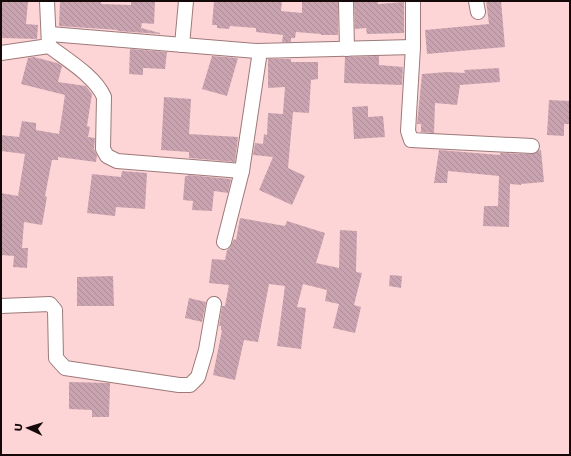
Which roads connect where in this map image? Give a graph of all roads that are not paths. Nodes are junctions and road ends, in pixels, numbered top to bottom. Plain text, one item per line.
1 (47, 1) edge
2 (186, 1) edge
3 (346, 1) edge
4 (413, 1) edge
5 (50, 40) junction
6 (182, 45) junction
7 (413, 47) junction
8 (348, 49) junction
9 (260, 51) junction
10 (1, 53) edge
11 (532, 146) dead end
12 (242, 171) junction
13 (224, 242) dead end
14 (214, 304) dead end
15 (1, 306) edge

1 - 5 street
2 - 6 street
3 - 8 street
4 - 7 street
5 - 6 street
5 - 10 street
5 - 12 street
6 - 9 street
7 - 8 street
7 - 11 street
8 - 9 street
9 - 12 street
12 - 13 street
14 - 15 street

